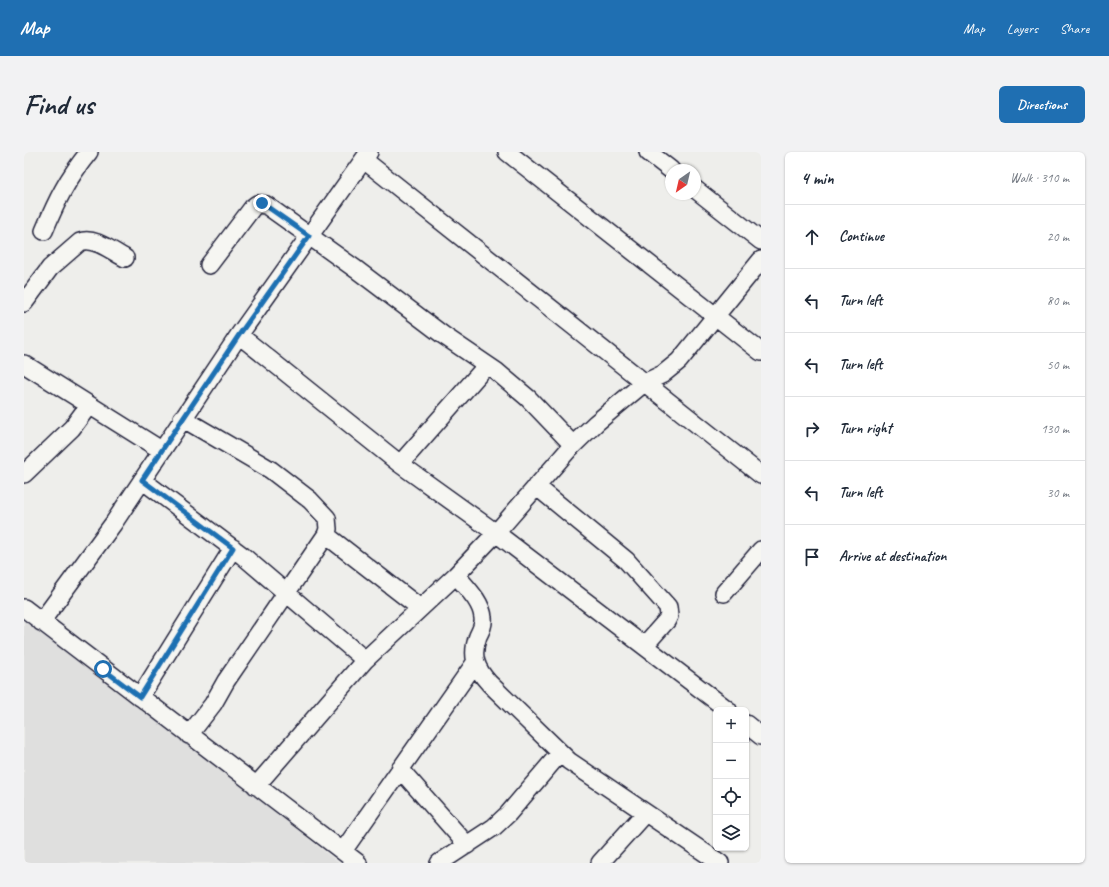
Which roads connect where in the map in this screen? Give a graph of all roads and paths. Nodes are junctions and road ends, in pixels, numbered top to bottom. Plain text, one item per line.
1 (90, 152) edge
2 (507, 152) edge
3 (367, 156) edge
4 (701, 194) edge
5 (44, 231) dead end
6 (309, 236) junction
7 (761, 241) edge
8 (125, 258) dead end
9 (761, 260) edge
10 (209, 265) dead end
11 (24, 304) edge
12 (716, 317) junction
13 (239, 335) junction
14 (761, 352) edge
15 (24, 364) edge
16 (487, 365) junction
17 (644, 383) junction
18 (89, 404) junction
19 (182, 418) junction
20 (569, 449) junction
21 (160, 450) junction
22 (400, 464) junction
23 (24, 474) edge
24 (761, 475) edge
25 (142, 480) junction
26 (536, 486) junction
27 (496, 533) junction
28 (326, 535) junction
29 (233, 548) junction
30 (761, 550) edge
31 (456, 575) junction
32 (724, 593) dead end
33 (287, 594) junction
34 (24, 608) edge
35 (420, 608) junction
36 (41, 622) junction
37 (644, 646) junction
38 (365, 660) junction
39 (475, 663) junction
40 (140, 697) junction
41 (724, 707) edge
42 (749, 726) edge
43 (189, 735) junction
44 (761, 736) edge
45 (560, 753) junction
46 (400, 769) junction
47 (256, 786) junction
48 (645, 813) junction
49 (467, 845) junction
50 (343, 851) junction
51 (358, 863) edge
52 (439, 863) edge
53 (600, 863) edge
54 (720, 863) edge

1 - 5 street
2 - 12 street
3 - 6 street
3 - 17 street
4 - 7 street
6 - 10 street
6 - 13 street
6 - 16 street
8 - 11 street
9 - 12 street
12 - 14 street
12 - 17 street
13 - 19 street
13 - 22 street
15 - 18 street
16 - 20 street
16 - 22 street
17 - 20 street
17 - 24 street
18 - 21 street
18 - 23 street
19 - 21 street
19 - 28 street
20 - 26 street
21 - 25 street
22 - 27 street
25 - 29 street
25 - 36 street
26 - 27 street
26 - 37 street
27 - 31 street
27 - 37 street
28 - 33 street
28 - 35 street
29 - 33 street
29 - 40 street
30 - 32 street
31 - 35 street
31 - 39 street
33 - 38 street
33 - 43 street
34 - 36 street
35 - 38 street
36 - 40 street
37 - 41 street
38 - 47 street
39 - 45 street
39 - 46 street
40 - 43 street
42 - 44 street
43 - 47 street
45 - 48 street
45 - 49 street
46 - 49 street
46 - 50 street
47 - 50 street
48 - 53 street
48 - 54 street
49 - 52 street
50 - 51 street

